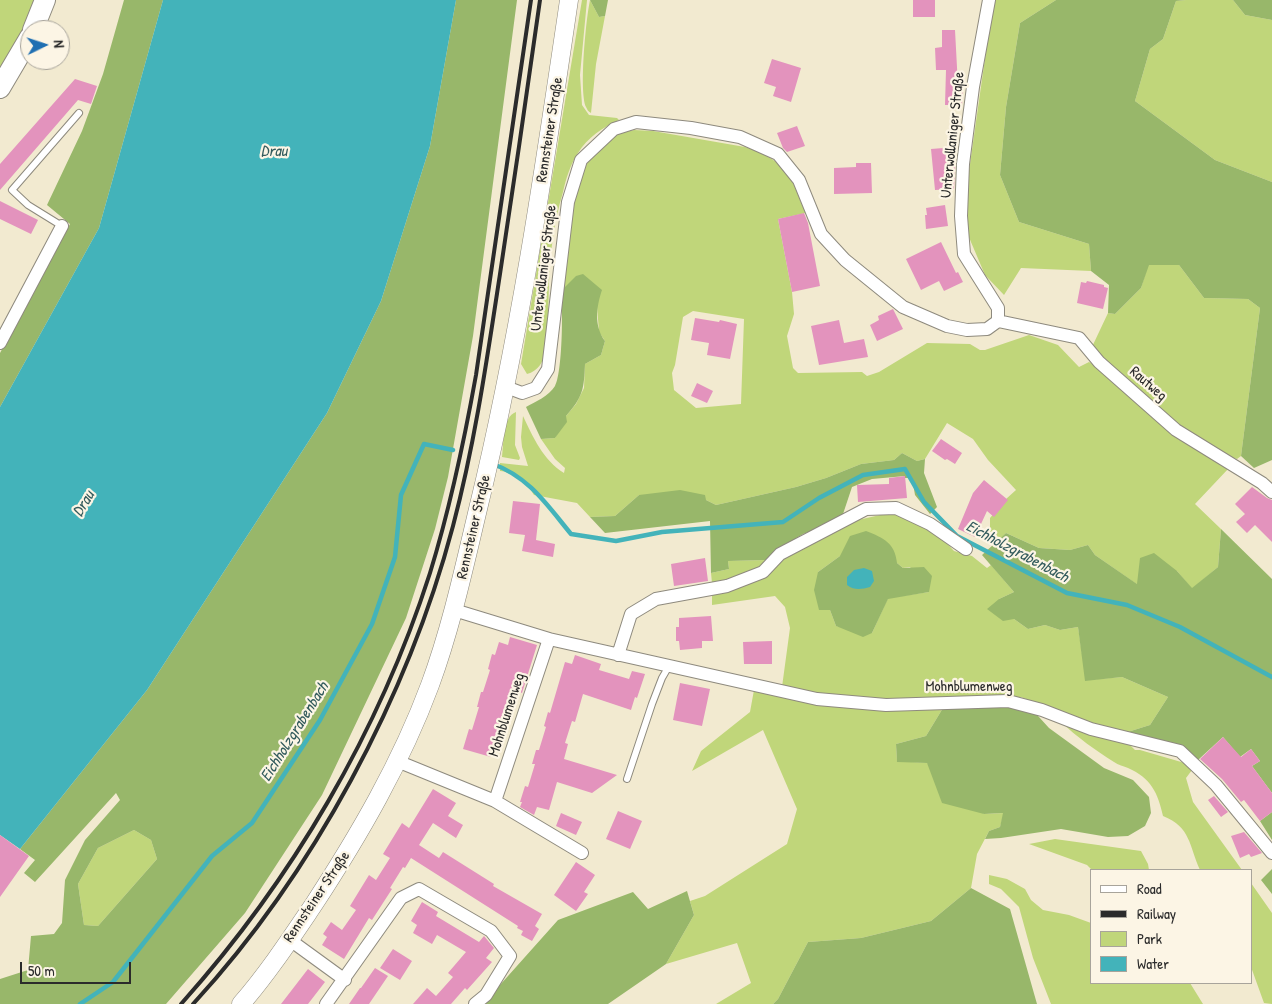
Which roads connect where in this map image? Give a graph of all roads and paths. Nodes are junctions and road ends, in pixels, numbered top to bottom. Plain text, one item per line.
1 (45, 0) edge
2 (569, 0) edge
3 (989, 0) edge
4 (37, 20) edge
5 (20, 54) edge
6 (0, 88) edge
7 (80, 113) dead end
8 (62, 226) joint
9 (998, 321) junction
10 (0, 343) edge
11 (506, 388) junction
12 (1272, 492) edge
13 (966, 549) dead end
14 (454, 610) junction
15 (549, 640) junction
16 (618, 655) junction
17 (669, 666) junction
18 (397, 761) junction
19 (627, 778) dead end
20 (495, 802) junction
21 (582, 852) dead end
22 (1272, 853) edge
23 (290, 940) junction
24 (345, 980) junction
25 (241, 1004) edge
26 (326, 1004) edge
27 (475, 1004) edge

1 - 4 main road
2 - 11 main road, Rennsteiner Straße
3 - 9 street, Unterwollaniger Straße
5 - 6 main road
7 - 8 lane
8 - 10 street
9 - 11 street, Unterwollaniger Straße
9 - 12 street, Rautweg
11 - 14 main road, Rennsteiner Straße
13 - 16 street
14 - 15 street, Mohnblumenweg
14 - 18 main road, Rennsteiner Straße
15 - 16 street, Mohnblumenweg
15 - 20 street, Mohnblumenweg
16 - 17 street, Mohnblumenweg
17 - 19 lane
17 - 22 street, Mohnblumenweg
18 - 20 street
18 - 23 main road, Rennsteiner Straße
20 - 21 street
23 - 24 street
23 - 25 main road, Rennsteiner Straße
24 - 26 street
24 - 27 street

